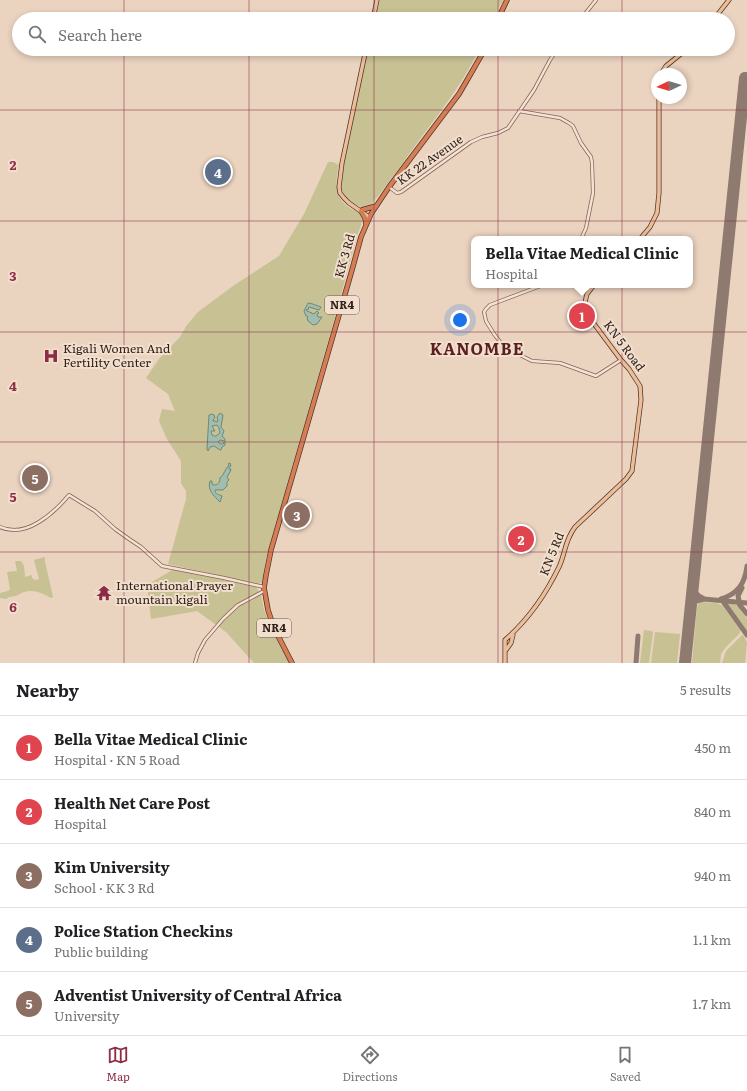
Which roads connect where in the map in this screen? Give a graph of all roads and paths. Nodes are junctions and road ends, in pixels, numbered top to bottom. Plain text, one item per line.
1 (377, 0) edge
2 (507, 0) edge
3 (596, 0) edge
4 (729, 0) edge
5 (374, 12) edge
6 (501, 12) edge
7 (587, 12) edge
8 (720, 12) edge
9 (365, 56) edge
10 (481, 56) edge
11 (553, 56) edge
12 (678, 56) edge
13 (665, 68) edge
14 (659, 104) edge
15 (519, 112) junction
16 (389, 187) junction
17 (376, 206) junction
18 (360, 210) junction
19 (370, 216) junction
20 (366, 224) junction
21 (582, 236) edge
22 (642, 236) edge
23 (535, 288) edge
24 (592, 288) edge
25 (621, 360) junction
26 (632, 471) joint
27 (626, 479) junction
28 (631, 480) dead end
29 (0, 528) edge
30 (264, 589) junction
31 (513, 633) junction
32 (506, 640) junction
33 (511, 642) junction
34 (505, 653) junction
35 (195, 663) edge
36 (292, 663) edge
37 (505, 663) edge

1 - 5 main road
2 - 6 highway
3 - 7 street
4 - 8 main road
9 - 18 main road
10 - 16 highway, KK 3 Rd / NR4
11 - 15 street, KK 22 Avenue
12 - 13 main road
14 - 22 main road
15 - 16 street, KK 22 Avenue
15 - 21 street
16 - 17 highway, KK 3 Rd / NR4
17 - 18 highway
17 - 19 highway, KK 3 Rd / NR4
18 - 19 main road
18 - 20 highway
19 - 20 highway, KK 3 Rd / NR4
20 - 30 highway, KK 3 Rd / NR4
23 - 25 street
24 - 25 main road, KN 5 Road
25 - 26 main road, KN 5 Road
26 - 27 main road, KN 5 Rd
27 - 28 main road
27 - 31 main road, KN 5 Rd
29 - 30 street
30 - 35 street
30 - 36 highway, NR4
31 - 32 main road, KN 5 Rd
31 - 33 main road, KN 5 Rd
32 - 33 main road
32 - 34 main road
33 - 34 main road, KN 5 Rd
34 - 37 main road

